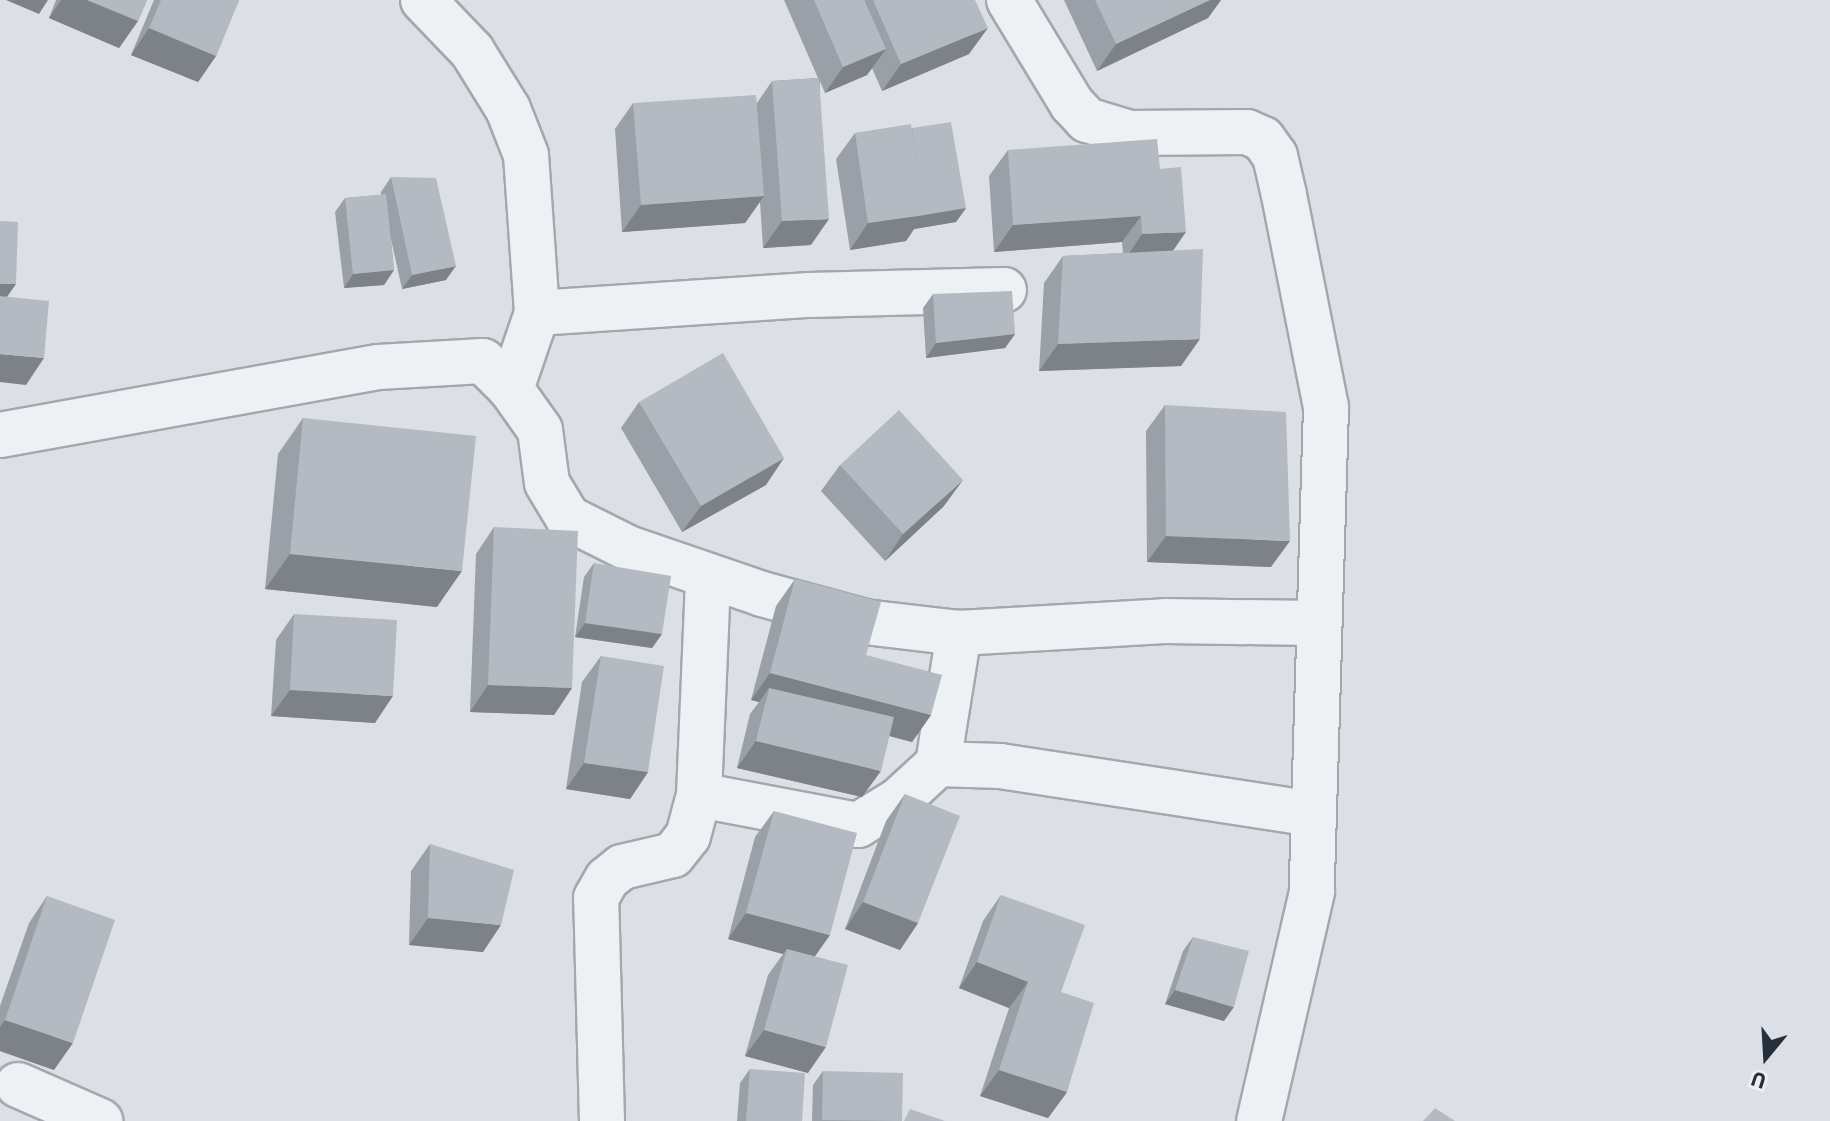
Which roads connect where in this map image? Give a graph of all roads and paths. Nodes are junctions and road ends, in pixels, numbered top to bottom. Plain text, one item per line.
1 (423, 0) edge
2 (1009, 0) edge
3 (1004, 290) edge
4 (537, 313) junction
5 (511, 389) junction
6 (0, 435) edge
7 (708, 577) junction
8 (1317, 623) junction
9 (959, 633) junction
10 (938, 764) junction
11 (699, 795) junction
12 (1313, 814) junction
13 (18, 1085) dead end
14 (100, 1121) edge
15 (602, 1121) edge
16 (1259, 1121) edge

1 - 4 street
2 - 8 street
3 - 4 street
4 - 5 street
5 - 6 street
5 - 7 street
7 - 9 street
7 - 11 street
8 - 9 street
8 - 12 street
9 - 10 street
10 - 11 street
10 - 12 street
11 - 15 street
12 - 16 street
13 - 14 street

